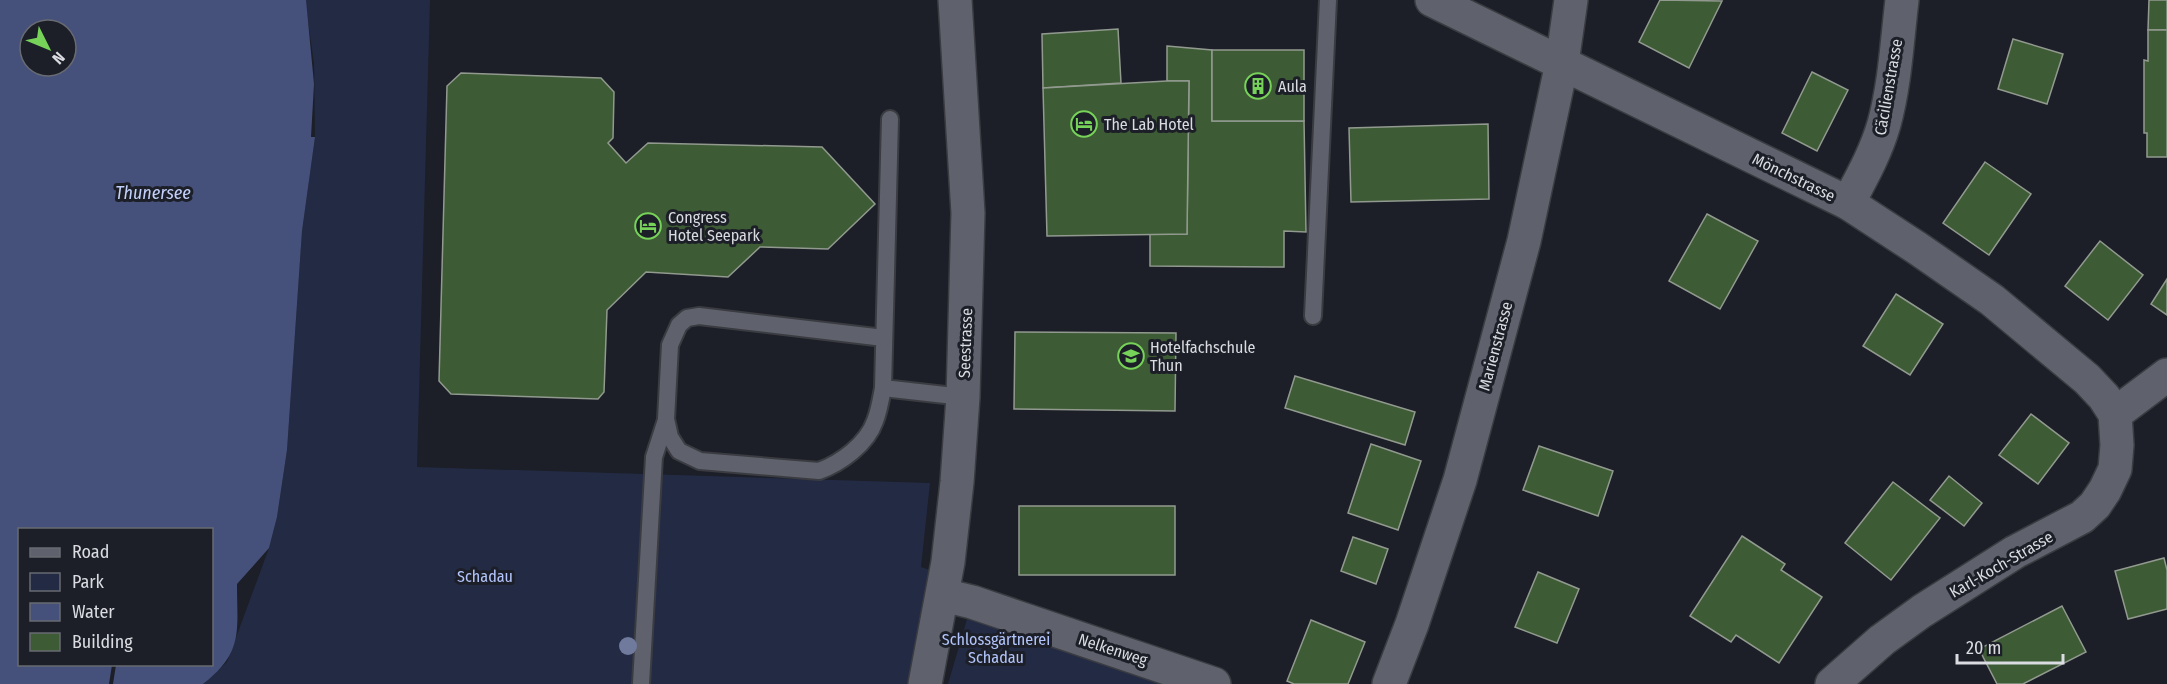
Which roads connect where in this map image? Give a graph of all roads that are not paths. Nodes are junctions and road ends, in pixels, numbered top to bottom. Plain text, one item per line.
1 (955, 0) edge
2 (1328, 0) edge
3 (1432, 0) edge
4 (1571, 0) edge
5 (1902, 0) edge
6 (1562, 63) junction
7 (890, 119) dead end
8 (1848, 203) junction
9 (1313, 316) dead end
10 (884, 338) junction
11 (2167, 375) edge
12 (883, 388) junction
13 (963, 397) junction
14 (2115, 414) junction
15 (666, 419) junction
16 (943, 595) junction
17 (641, 684) edge
18 (926, 684) edge
19 (1214, 684) edge
20 (1389, 684) edge
21 (1832, 684) edge

1 - 13 street, Seestrasse
2 - 9 lane
3 - 6 street, Mönchstrasse
4 - 6 street, Marienstrasse
5 - 8 street, Cäcilienstrasse
6 - 8 street, Mönchstrasse
6 - 20 street, Marienstrasse
7 - 10 lane
8 - 14 street, Mönchstrasse
10 - 12 lane
10 - 15 lane
11 - 14 street
12 - 13 lane
12 - 15 lane
13 - 16 street, Seestrasse
14 - 21 street, Karl-Koch-Strasse
15 - 17 lane
16 - 18 street, Seestrasse
16 - 19 street, Nelkenweg

